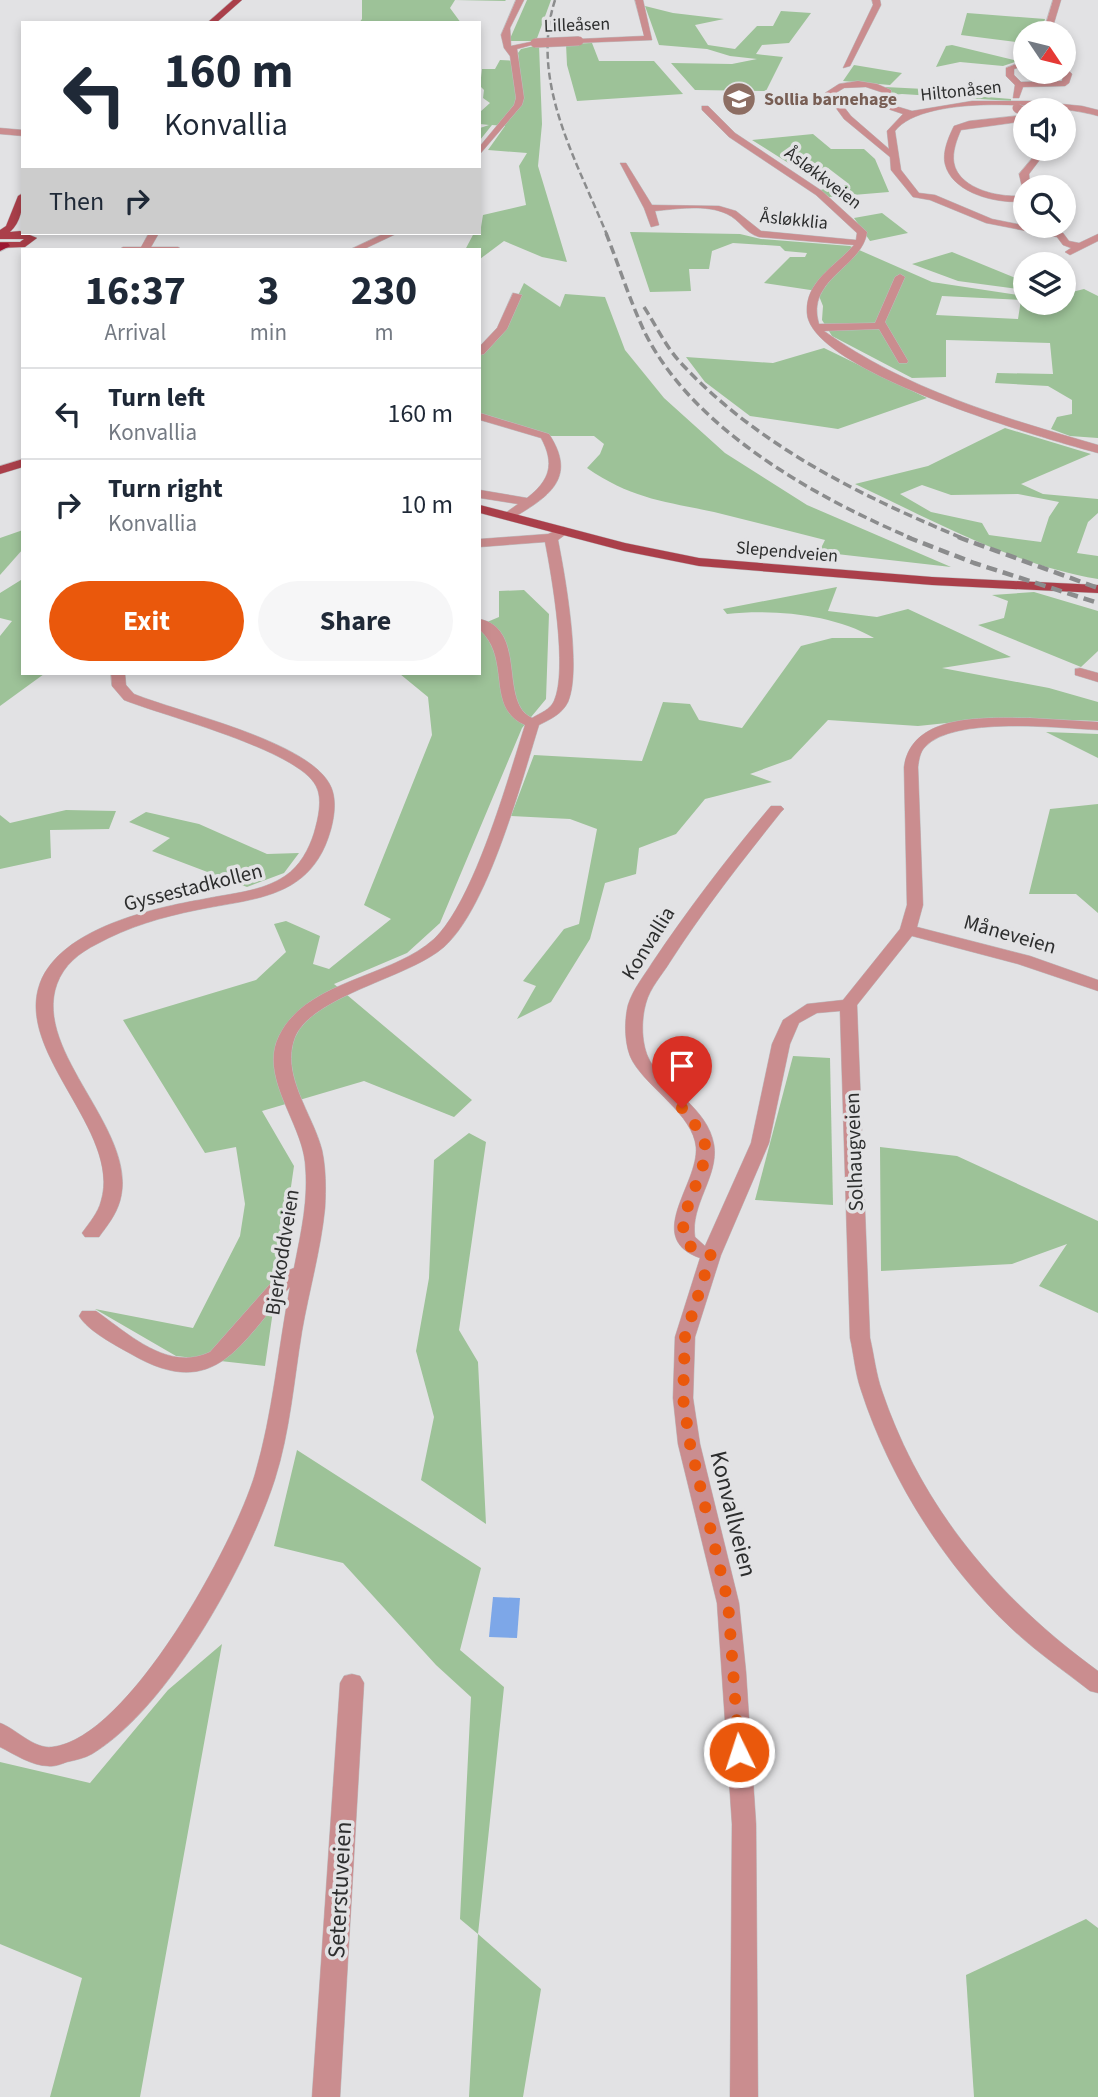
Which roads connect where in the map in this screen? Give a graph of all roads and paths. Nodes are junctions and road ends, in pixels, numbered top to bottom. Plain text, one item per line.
1 (238, 0) edge
2 (246, 0) edge
3 (520, 0) edge
4 (639, 0) edge
5 (876, 0) edge
6 (1057, 0) edge
7 (213, 21) edge
8 (221, 21) edge
9 (1051, 21) edge
10 (513, 54) junction
11 (846, 66) dead end
12 (1042, 84) edge
13 (1019, 85) joint
14 (1018, 98) edge
15 (1013, 106) edge
16 (705, 108) dead end
17 (1076, 108) edge
18 (1076, 113) edge
19 (912, 114) junction
20 (1098, 116) edge
21 (1013, 119) edge
22 (0, 130) edge
23 (21, 131) edge
24 (481, 150) edge
25 (894, 156) junction
26 (1034, 161) edge
27 (623, 165) dead end
28 (1024, 175) edge
29 (976, 190) junction
30 (1013, 200) edge
31 (1009, 201) junction
32 (21, 202) edge
33 (1013, 204) edge
34 (649, 208) junction
35 (654, 225) dead end
36 (1007, 225) junction
37 (389, 235) edge
38 (1098, 237) edge
39 (30, 240) edge
40 (2, 243) edge
41 (860, 243) junction
42 (1080, 247) junction
43 (359, 248) edge
44 (1071, 252) edge
45 (21, 257) edge
46 (900, 277) dead end
47 (517, 295) dead end
48 (882, 326) junction
49 (815, 327) junction
50 (481, 351) edge
51 (903, 361) dead end
52 (481, 416) edge
53 (1098, 449) edge
54 (21, 464) edge
55 (0, 470) edge
56 (481, 494) edge
57 (529, 502) junction
58 (481, 509) edge
59 (507, 516) junction
60 (558, 535) junction
61 (481, 543) edge
62 (1098, 589) edge
63 (481, 625) edge
64 (1080, 672) dead end
65 (118, 675) edge
66 (1098, 678) edge
67 (534, 723) junction
68 (1098, 726) edge
69 (776, 809) dead end
70 (908, 930) junction
71 (1098, 986) edge
72 (848, 1005) junction
73 (92, 1233) dead end
74 (711, 1255) junction
75 (302, 1275) junction
76 (89, 1316) dead end
77 (352, 1684) dead end
78 (1098, 1684) edge
79 (0, 1733) edge
80 (326, 2097) edge
81 (744, 2097) edge

1 - 7 main road
2 - 8 main road
3 - 10 street, Lilleåsen
4 - 10 street, Lilleåsen, bridge
5 - 11 street
6 - 9 street
10 - 24 street, Lilleåsen
12 - 13 street
13 - 14 street
15 - 19 street, Hiltonåsen
16 - 41 street, Åsløkkveien
17 - 20 street, Hiltonåsen
18 - 20 street, Hiltonåsen
19 - 25 street, Hiltonåsen
19 - 25 street, Hiltonåsen
21 - 29 street, Hiltonåsen
22 - 23 street
25 - 36 street, Hiltonåsen
26 - 28 street
27 - 34 street
29 - 31 street, Hiltonåsen
29 - 36 street, Hiltonåsen
30 - 31 street, Hiltonåsen
31 - 33 street, Hiltonåsen
32 - 40 main road
34 - 35 street
34 - 41 street, Åsløkklia
36 - 42 street, Hiltonåsen
37 - 43 street
38 - 42 street
39 - 40 main road
40 - 45 main road
41 - 49 street, Åsløkkveien
42 - 44 street
46 - 48 street
47 - 50 street
48 - 49 street
48 - 51 street
49 - 53 street
52 - 57 street
54 - 55 main road
56 - 57 street
57 - 59 street
58 - 59 main road, Slependveien
59 - 60 main road, Slependveien
60 - 61 street
60 - 62 main road, Slependveien
60 - 67 street
63 - 67 street
64 - 66 street
65 - 73 street, Gyssestadkollen
67 - 75 street, Bjerkoddveien
68 - 70 street
69 - 74 street, Konvallia
70 - 71 street, Måneveien
70 - 72 street
72 - 74 street, Konvallveien
72 - 78 street, Solhaugveien
74 - 81 street, Konvallveien
75 - 76 street
75 - 79 street, Bjerkoddveien
77 - 80 street, Seterstuveien

